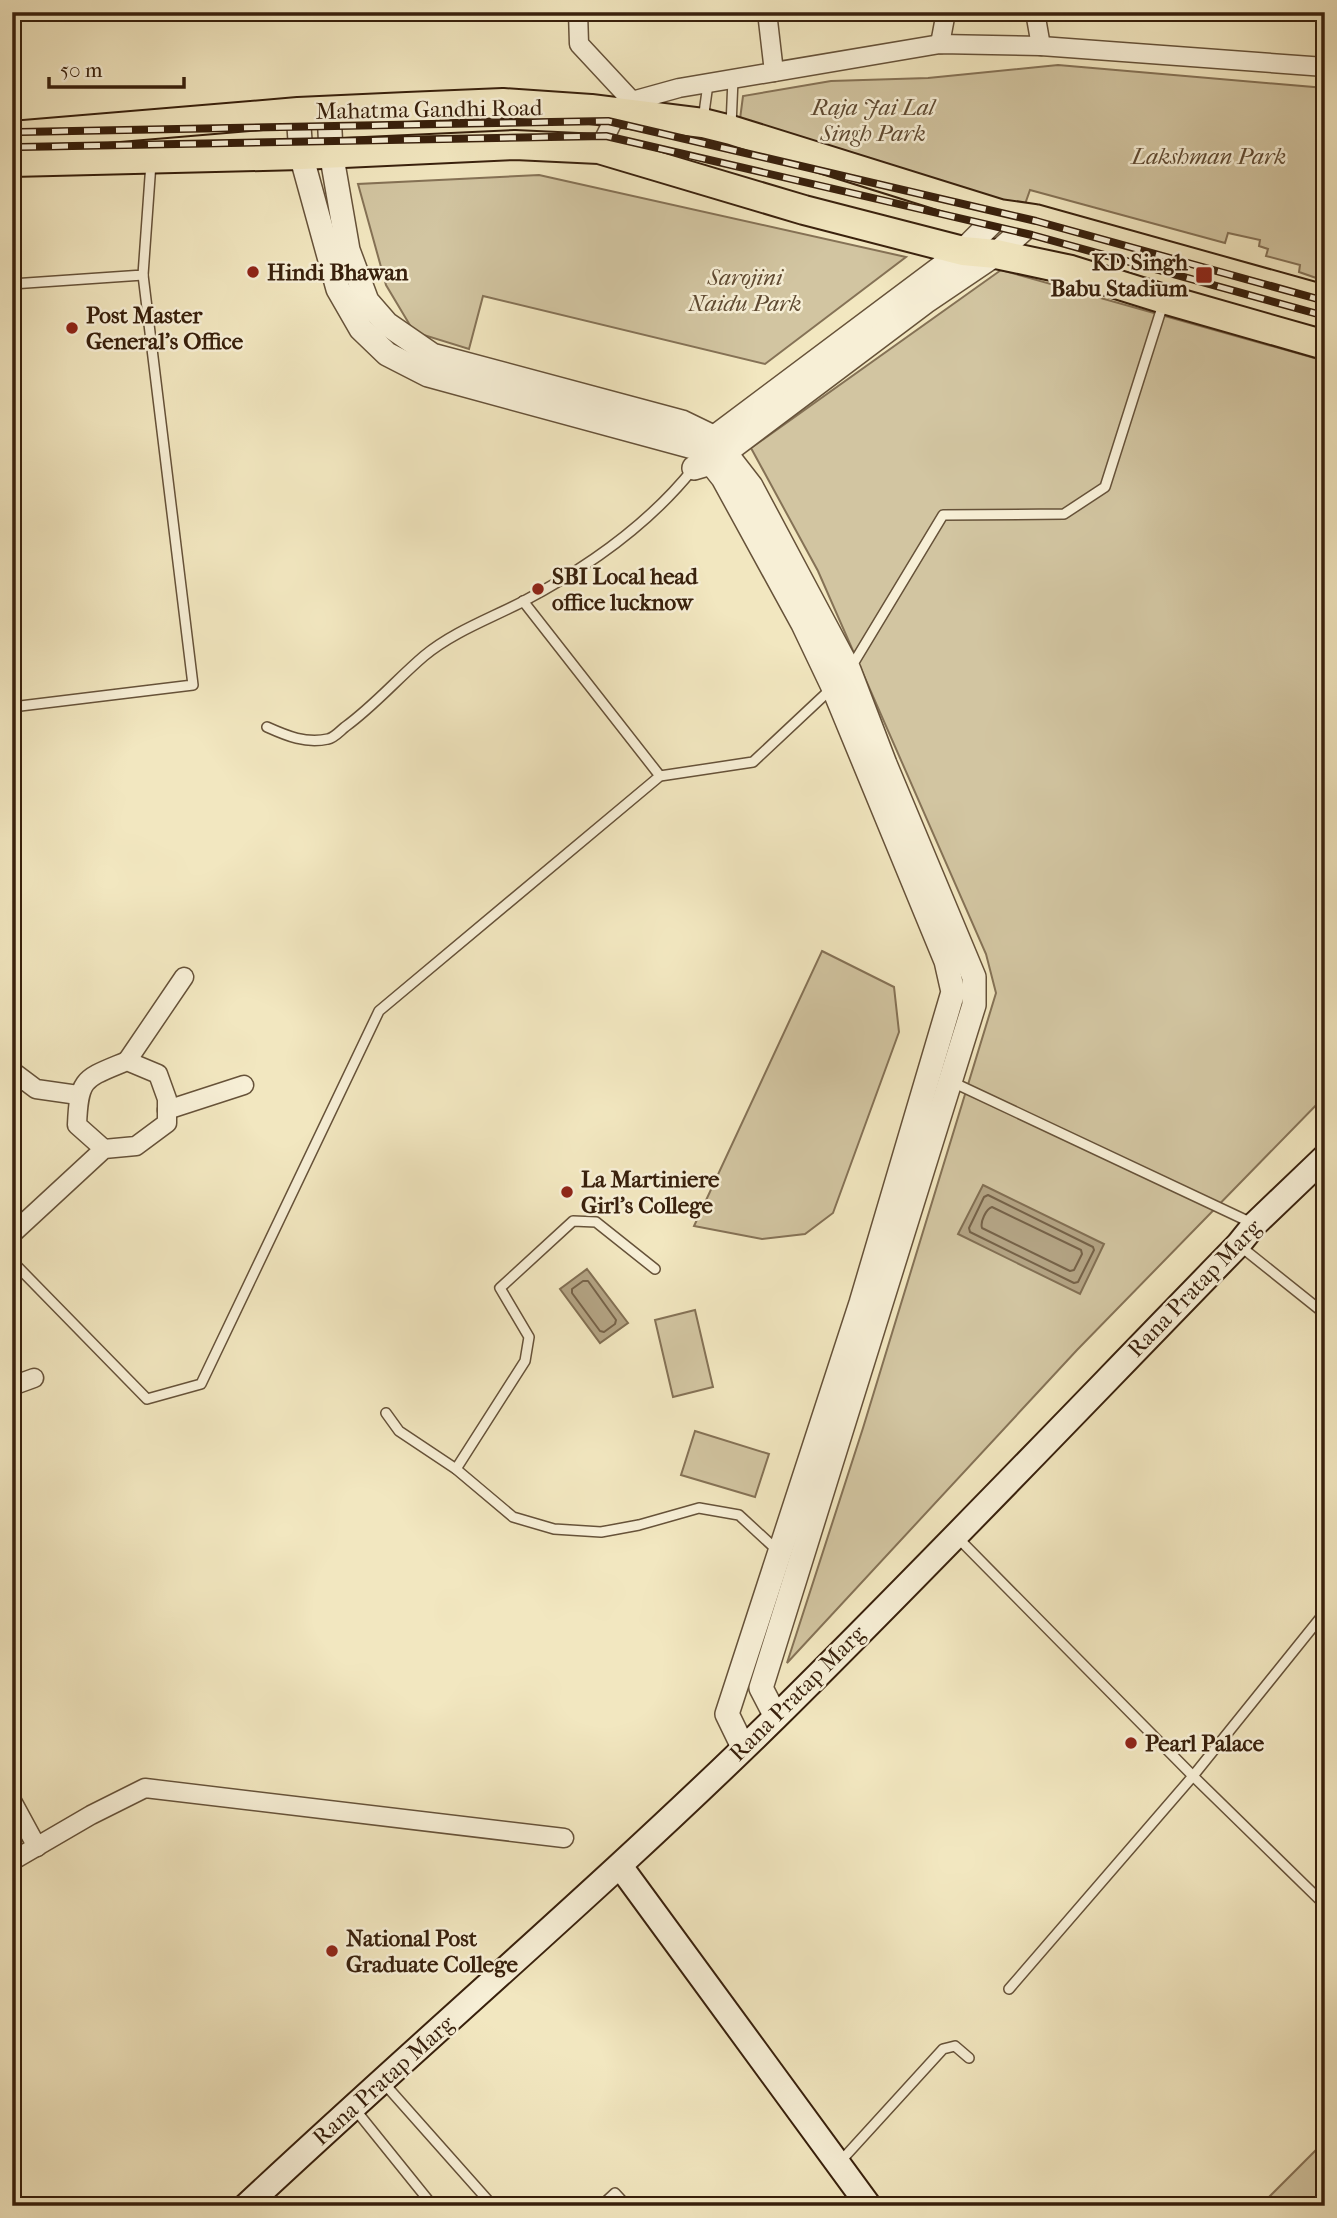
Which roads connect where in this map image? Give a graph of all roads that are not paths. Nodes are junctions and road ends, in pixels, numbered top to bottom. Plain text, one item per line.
1 (578, 12) edge
2 (767, 12) edge
3 (946, 12) edge
4 (1035, 12) edge
5 (940, 44) junction
6 (1041, 46) junction
7 (1325, 67) edge
8 (774, 72) junction
9 (733, 79) junction
10 (708, 83) junction
11 (624, 107) junction
12 (329, 111) junction
13 (298, 112) junction
14 (703, 123) junction
15 (731, 130) junction
16 (12, 136) edge
17 (599, 149) junction
18 (331, 152) junction
19 (301, 155) junction
20 (151, 158) junction
21 (12, 162) edge
22 (1000, 214) junction
23 (1035, 219) junction
24 (963, 251) junction
25 (996, 254) junction
26 (142, 275) junction
27 (12, 284) edge
28 (1164, 299) junction
29 (1325, 300) edge
30 (1325, 345) edge
31 (709, 454) junction
32 (523, 601) junction
33 (849, 670) junction
34 (833, 687) junction
35 (12, 707) edge
36 (267, 727) dead end
37 (660, 776) junction
38 (184, 978) dead end
39 (127, 1061) junction
40 (12, 1071) edge
41 (940, 1076) junction
42 (244, 1085) dead end
43 (78, 1095) junction
44 (167, 1110) junction
45 (104, 1149) junction
46 (1322, 1164) edge
47 (1255, 1224) junction
48 (12, 1234) edge
49 (1238, 1245) junction
50 (12, 1261) edge
51 (655, 1269) dead end
52 (1325, 1314) edge
53 (34, 1377) dead end
54 (12, 1386) edge
55 (386, 1413) dead end
56 (456, 1469) junction
57 (955, 1535) junction
58 (780, 1552) junction
59 (1325, 1612) edge
60 (776, 1717) junction
61 (743, 1748) junction
62 (1193, 1776) junction
63 (12, 1801) edge
64 (564, 1838) dead end
65 (37, 1847) junction
66 (12, 1861) edge
67 (620, 1866) junction
68 (1325, 1905) edge
69 (1009, 1989) dead end
70 (969, 2058) dead end
71 (381, 2080) junction
72 (353, 2106) junction
73 (838, 2164) junction
74 (246, 2206) edge
75 (433, 2206) edge
76 (493, 2206) edge
77 (601, 2206) edge
78 (627, 2206) edge
79 (869, 2206) edge

1 - 11 street
2 - 8 street
3 - 5 street
4 - 6 street
5 - 6 street
5 - 8 street
6 - 7 street
8 - 9 street
9 - 10 street
9 - 15 lane
10 - 11 street
10 - 14 lane
11 - 12 main road, Mahatma Gandhi Road
11 - 14 main road, Mahatma Gandhi Road
11 - 17 street
12 - 13 main road, Mahatma Gandhi Road
12 - 18 street
13 - 16 main road, Mahatma Gandhi Road
13 - 19 street
14 - 15 main road, Mahatma Gandhi Road
15 - 22 main road, Mahatma Gandhi Road
17 - 18 main road, Mahatma Gandhi Road
17 - 24 main road, Mahatma Gandhi Road
18 - 19 main road, Mahatma Gandhi Road
18 - 31 street
19 - 20 main road, Mahatma Gandhi Road
19 - 31 street
20 - 21 main road, Mahatma Gandhi Road
20 - 26 lane
22 - 23 main road, Mahatma Gandhi Road
22 - 24 street
23 - 25 street
23 - 29 main road, Mahatma Gandhi Road
24 - 25 main road, Mahatma Gandhi Road
24 - 31 street
25 - 28 main road, Mahatma Gandhi Road
25 - 31 street
26 - 27 lane
26 - 35 lane
28 - 30 main road, Mahatma Gandhi Road
28 - 33 lane
31 - 32 lane
31 - 33 street
31 - 34 street
32 - 36 lane
32 - 37 lane
33 - 34 lane
33 - 41 street
34 - 37 lane
34 - 41 street
37 - 50 lane
38 - 39 street
39 - 43 street
39 - 44 street
40 - 43 street
41 - 47 lane
41 - 58 street
41 - 60 street
42 - 44 street
43 - 45 street
44 - 45 street
45 - 48 street
46 - 47 main road, Rana Pratap Marg
47 - 49 main road, Rana Pratap Marg
49 - 52 lane
49 - 57 main road, Rana Pratap Marg
51 - 56 lane
53 - 54 street
55 - 56 lane
56 - 58 lane
57 - 60 main road, Rana Pratap Marg
57 - 62 lane
58 - 61 street
59 - 62 lane
60 - 61 main road, Rana Pratap Marg
61 - 67 main road, Rana Pratap Marg
62 - 68 lane
62 - 69 lane
63 - 65 street
64 - 65 street
65 - 66 street
67 - 71 main road, Rana Pratap Marg
67 - 73 main road
70 - 73 lane
71 - 72 main road, Rana Pratap Marg
71 - 76 lane
72 - 74 main road, Rana Pratap Marg
72 - 75 lane
73 - 79 main road
77 - 78 lane

